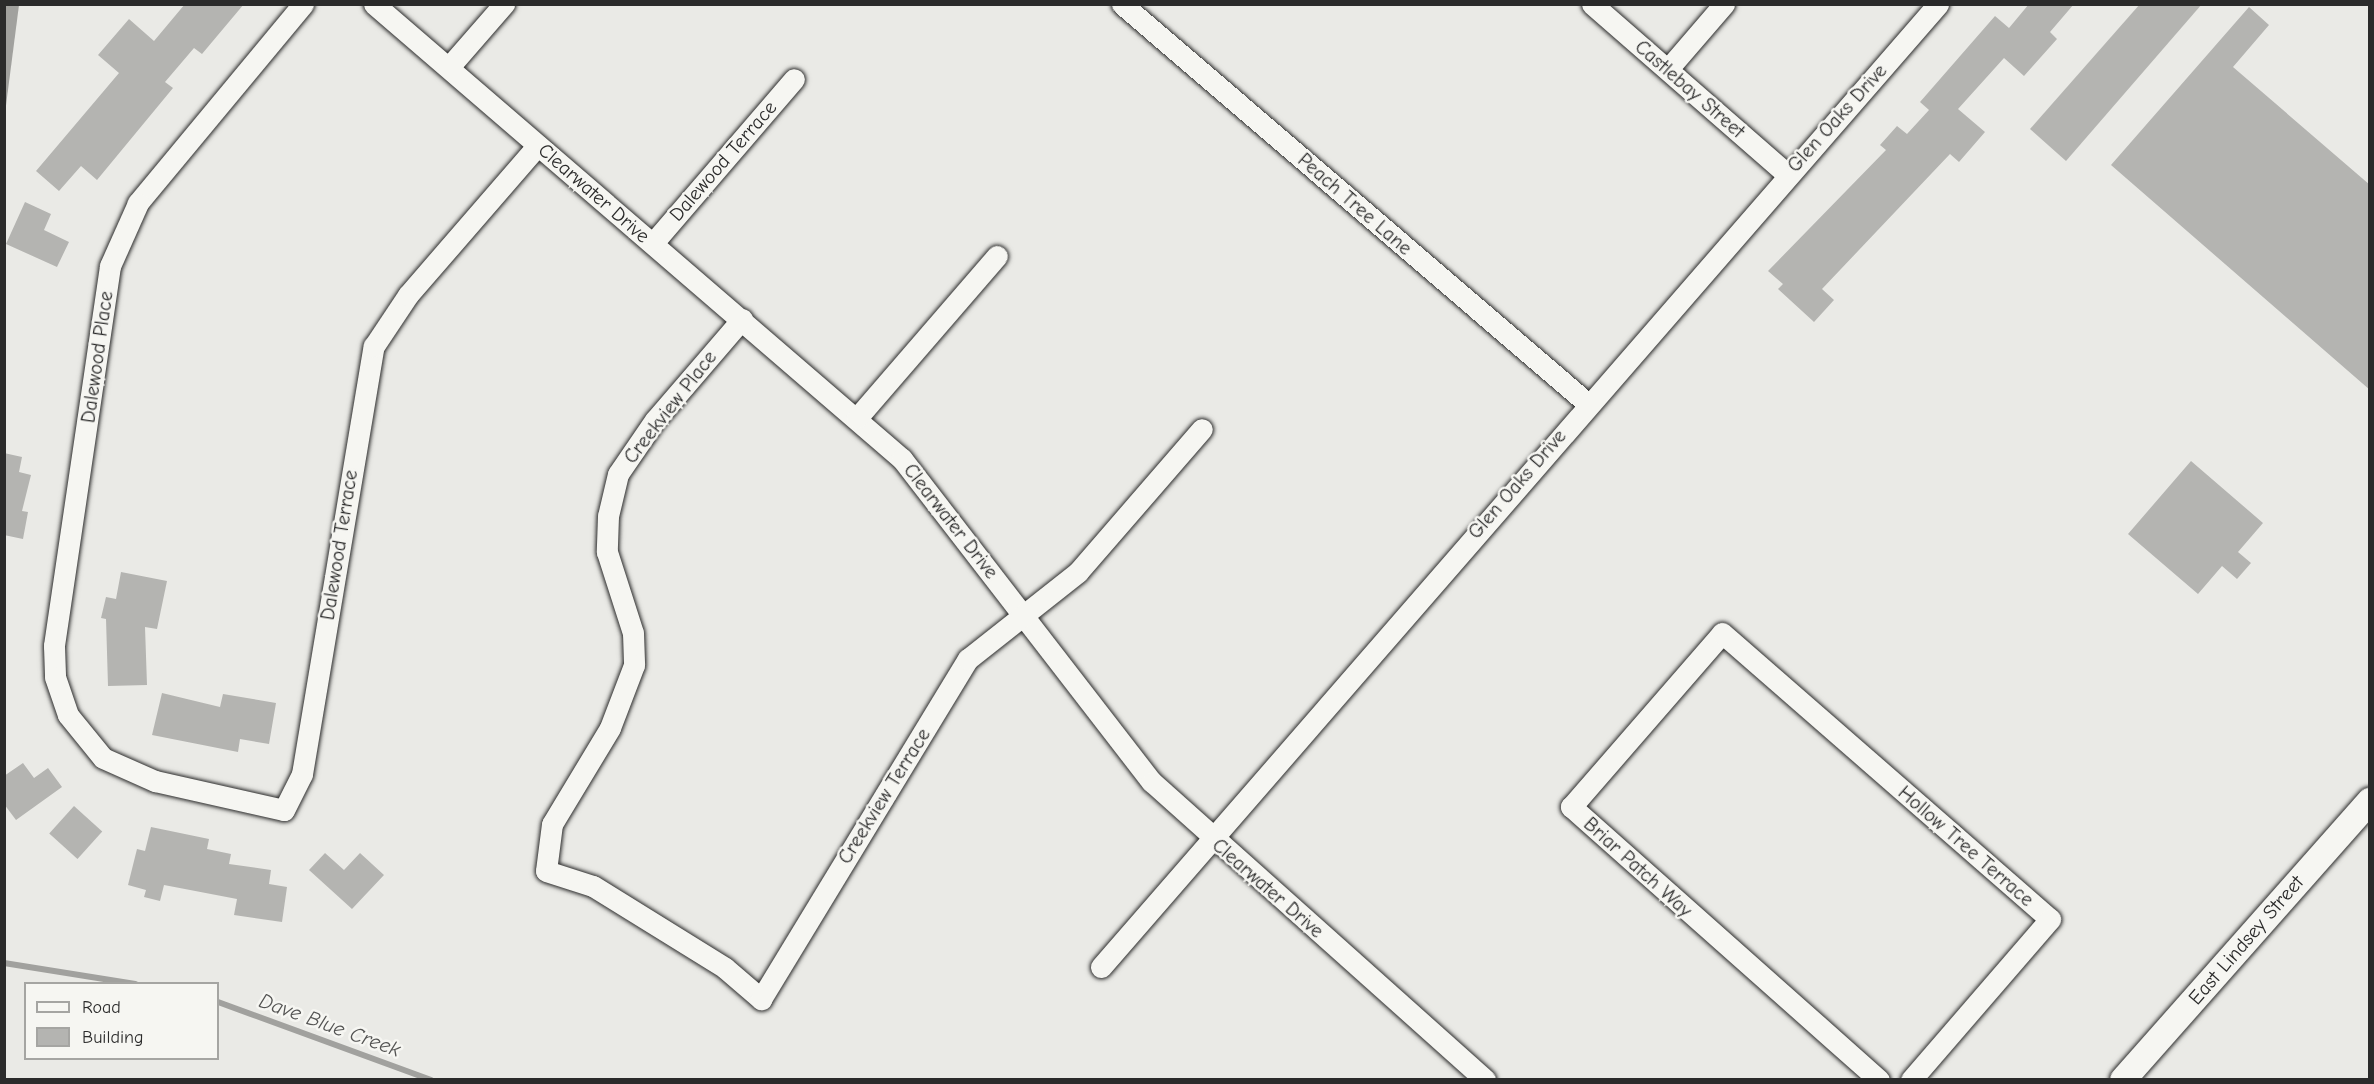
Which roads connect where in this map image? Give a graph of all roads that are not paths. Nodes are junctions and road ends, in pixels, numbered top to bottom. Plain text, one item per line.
1 (303, 4) edge
2 (374, 4) edge
3 (504, 4) edge
4 (1122, 4) edge
5 (1592, 4) edge
6 (1724, 4) edge
7 (1938, 4) edge
8 (449, 67) junction
9 (1668, 69) junction
10 (794, 79) dead end
11 (538, 145) junction
12 (1787, 174) junction
13 (653, 243) junction
14 (997, 256) dead end
15 (742, 319) junction
16 (1587, 403) junction
17 (857, 418) junction
18 (1202, 429) dead end
19 (1023, 614) junction
20 (1722, 633) joint
21 (103, 758) joint
22 (2370, 801) edge
23 (1211, 838) junction
24 (546, 871) joint
25 (1101, 968) dead end
26 (1485, 1080) edge
27 (1878, 1080) edge
28 (1911, 1080) edge
29 (2123, 1080) edge

1 - 21 street, Dalewood Place
2 - 8 street, Clearwater Drive
3 - 8 street
4 - 16 street, Peach Tree Lane
5 - 9 street, Castlebay Street
6 - 9 street
7 - 12 street, Glen Oaks Drive
8 - 11 street, Clearwater Drive
9 - 12 street, Castlebay Street
10 - 13 street, Dalewood Terrace
11 - 13 street, Clearwater Drive
11 - 21 street, Dalewood Terrace
12 - 16 street, Glen Oaks Drive
13 - 15 street, Clearwater Drive
14 - 17 street
15 - 17 street, Clearwater Drive
15 - 24 street, Creekview Place
16 - 23 street, Glen Oaks Drive
17 - 19 street, Clearwater Drive
18 - 19 street, Creekview Terrace
19 - 23 street, Clearwater Drive
19 - 24 street, Creekview Terrace
20 - 27 street, Briar Patch Way
20 - 28 street, Hollow Tree Terrace
22 - 29 street, East Lindsey Street
23 - 25 street, Glen Oaks Drive
23 - 26 street, Clearwater Drive

